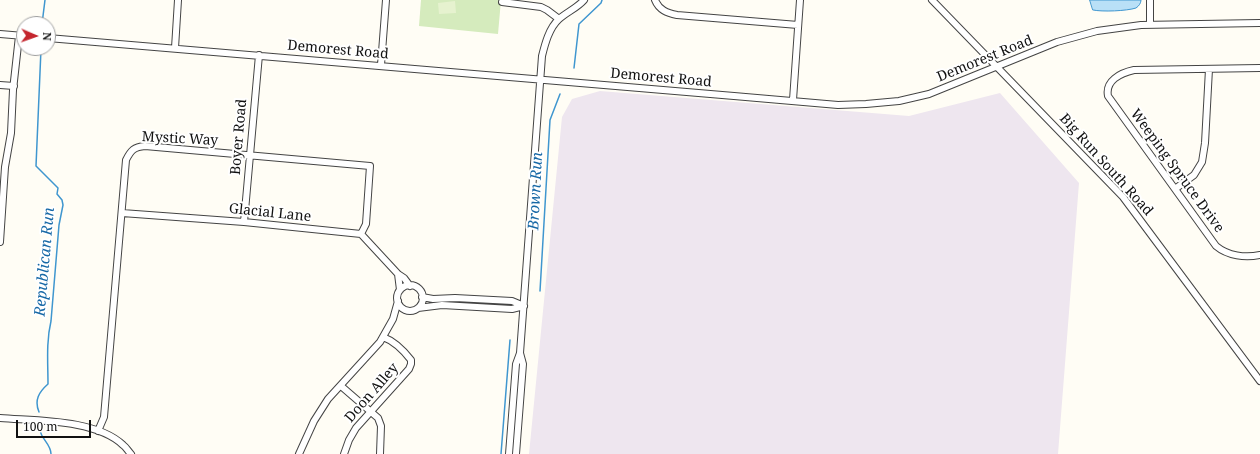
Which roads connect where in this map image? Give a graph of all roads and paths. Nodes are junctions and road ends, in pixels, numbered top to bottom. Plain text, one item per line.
1 (178, 0) edge
2 (386, 0) edge
3 (584, 0) edge
4 (800, 0) edge
5 (932, 0) edge
6 (1150, 0) edge
7 (502, 2) dead end
8 (656, 3) edge
9 (559, 19) junction
10 (1260, 23) edge
11 (798, 25) junction
12 (1150, 25) junction
13 (0, 34) edge
14 (16, 35) edge
15 (56, 39) edge
16 (175, 48) junction
17 (259, 55) junction
18 (19, 56) edge
19 (381, 65) junction
20 (996, 67) junction
21 (1260, 68) edge
22 (1209, 69) junction
23 (540, 79) junction
24 (0, 85) edge
25 (14, 86) junction
26 (793, 100) junction
27 (249, 155) junction
28 (1175, 189) junction
29 (122, 213) junction
30 (244, 222) junction
31 (361, 234) junction
32 (0, 242) edge
33 (1260, 255) edge
34 (398, 274) junction
35 (410, 286) junction
36 (400, 290) junction
37 (422, 297) junction
38 (398, 301) junction
39 (524, 306) junction
40 (418, 308) junction
41 (406, 310) junction
42 (392, 319) junction
43 (383, 337) junction
44 (520, 353) junction
45 (1260, 381) edge
46 (341, 386) junction
47 (370, 411) junction
48 (0, 418) edge
49 (98, 431) junction
50 (131, 454) edge
51 (299, 454) edge
52 (344, 454) edge
53 (380, 454) edge
54 (509, 454) edge
55 (516, 454) edge

1 - 16 street
2 - 19 street
3 - 9 street
4 - 11 street
5 - 20 street, Big Run South Road
6 - 12 street
7 - 9 street
8 - 11 street
9 - 23 street
10 - 12 street, Demorest Road
11 - 26 street
12 - 20 street, Demorest Road
13 - 14 street
15 - 16 street, Demorest Road
16 - 17 street, Demorest Road
17 - 19 street, Demorest Road
17 - 27 street, Boyer Road
18 - 25 street
19 - 23 street, Demorest Road
20 - 26 street, Demorest Road
20 - 45 street, Big Run South Road
21 - 22 street
22 - 28 street
22 - 28 street, Weeping Spruce Drive
23 - 26 street, Demorest Road
23 - 39 street
24 - 25 street
25 - 32 street
27 - 29 street, Mystic Way
27 - 30 street, Boyer Road
27 - 31 street, Mystic Way
28 - 33 street, Weeping Spruce Drive
29 - 30 street, Glacial Lane
29 - 49 street, Mystic Way
30 - 31 street, Glacial Lane
31 - 34 street
34 - 35 street
34 - 36 street
35 - 36 street
35 - 37 street
36 - 38 street
37 - 39 street
37 - 40 street
38 - 41 street
38 - 42 street
39 - 40 street
39 - 44 street
40 - 41 street
41 - 42 street
42 - 43 street
43 - 46 street
43 - 47 street, Doon Alley
44 - 54 street
44 - 55 street
46 - 47 street
46 - 51 street
47 - 52 street, Doon Alley
47 - 53 street
48 - 49 street
49 - 50 street

